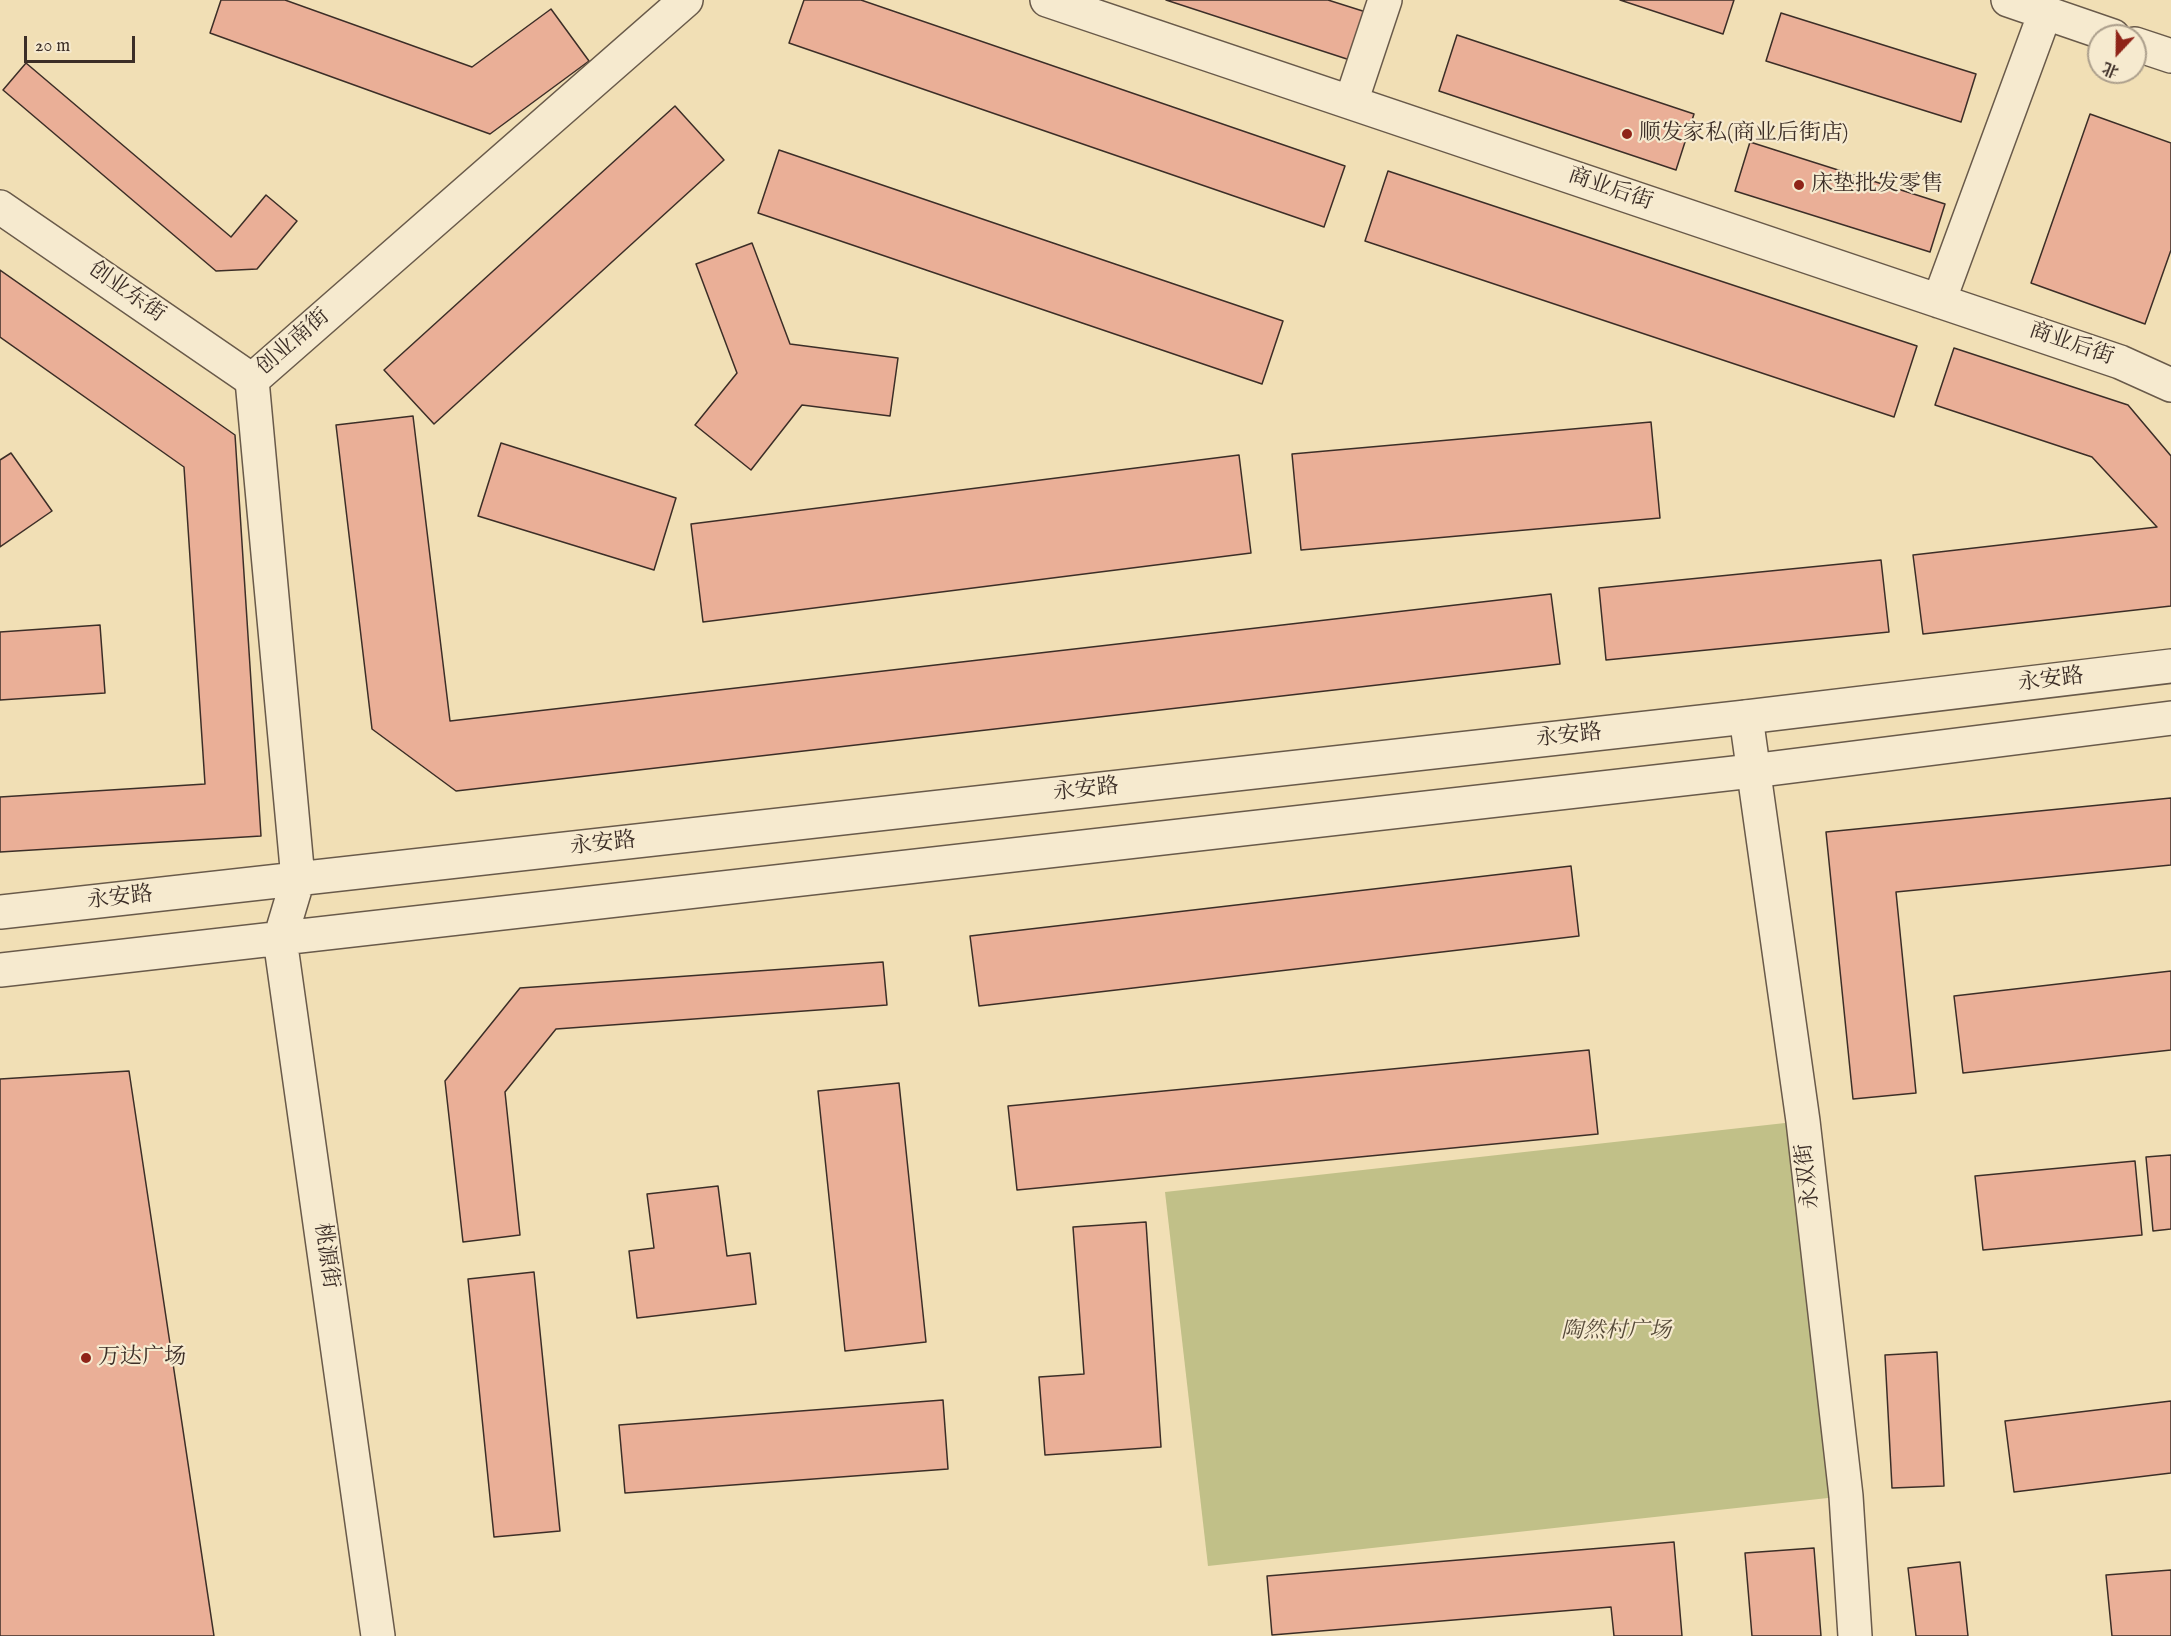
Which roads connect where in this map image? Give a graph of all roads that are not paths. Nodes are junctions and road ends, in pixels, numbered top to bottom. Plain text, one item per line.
1 (686, 0) edge
2 (1047, 0) edge
3 (1385, 0) edge
4 (2008, 0) edge
5 (2045, 13) junction
6 (2087, 27) edge
7 (2147, 48) edge
8 (2171, 56) edge
9 (1351, 102) junction
10 (0, 207) edge
11 (1939, 301) junction
12 (252, 380) junction
13 (2171, 385) edge
14 (2171, 666) edge
15 (1746, 717) junction
16 (2171, 718) edge
17 (1752, 771) junction
18 (298, 879) junction
19 (0, 912) edge
20 (280, 939) junction
21 (0, 970) edge
22 (378, 1636) edge
23 (1855, 1636) edge

1 - 12 street, 创业南街
2 - 9 street, 商业后街
3 - 9 street
4 - 5 street
5 - 6 street
5 - 11 street
7 - 8 street
9 - 11 street, 商业后街
10 - 12 street, 创业东街
11 - 13 street, 商业后街
12 - 18 street, 创业南街
14 - 15 street, 永安路
15 - 17 street, 永双街
15 - 18 street, 永安路
16 - 17 street
17 - 20 street
17 - 23 street, 永双街
18 - 19 street, 永安路
18 - 20 street, 桃源街
20 - 21 street
20 - 22 street, 桃源街

